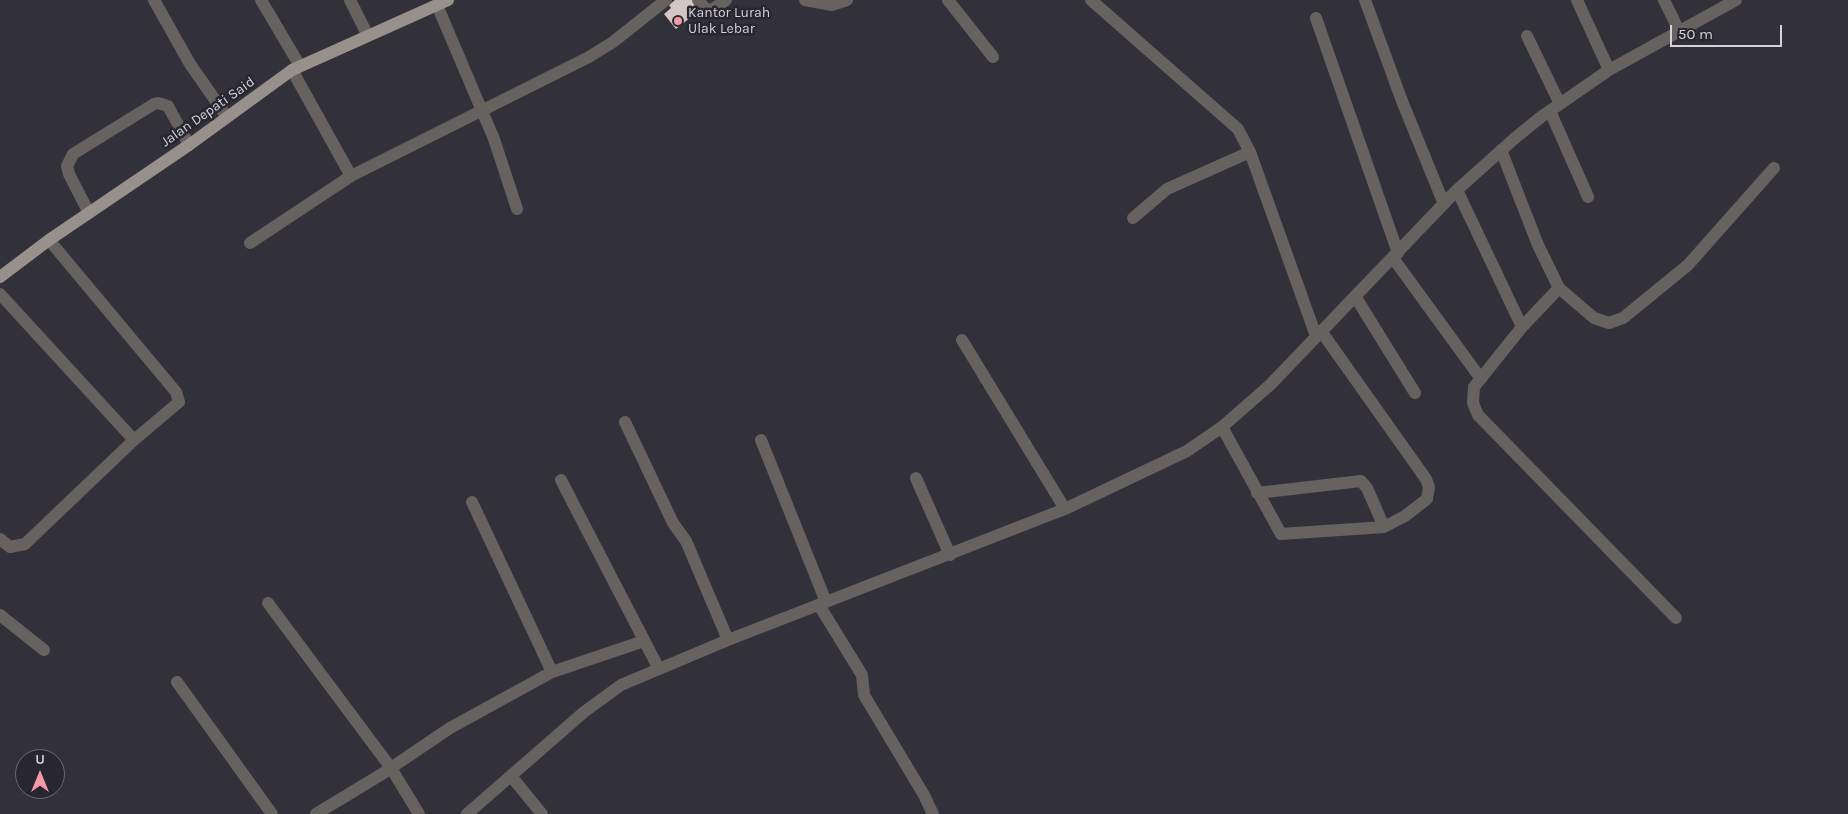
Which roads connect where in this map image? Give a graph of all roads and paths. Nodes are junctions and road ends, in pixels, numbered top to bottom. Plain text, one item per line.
1 (154, 0) edge
2 (262, 0) edge
3 (350, 0) edge
4 (666, 0) edge
5 (698, 0) edge
6 (726, 0) edge
7 (805, 0) edge
8 (847, 0) edge
9 (948, 0) edge
10 (1091, 0) edge
11 (1365, 0) edge
12 (1577, 0) edge
13 (1664, 0) edge
14 (1736, 0) edge
15 (443, 2) edge
16 (1316, 18) dead end
17 (1679, 30) junction
18 (368, 36) junction
19 (1527, 36) dead end
20 (993, 57) dead end
21 (296, 68) junction
22 (1609, 70) junction
23 (1555, 107) junction
24 (482, 112) junction
25 (227, 118) junction
26 (189, 145) junction
27 (1501, 150) junction
28 (1250, 152) junction
29 (1774, 168) dead end
30 (351, 176) junction
31 (1457, 190) junction
32 (1588, 197) dead end
33 (1444, 204) junction
34 (517, 208) dead end
35 (89, 212) junction
36 (1133, 218) dead end
37 (49, 240) junction
38 (250, 243) dead end
39 (1395, 256) junction
40 (0, 277) edge
41 (1559, 288) junction
42 (0, 294) edge
43 (1355, 296) junction
44 (1522, 327) junction
45 (1318, 333) junction
46 (962, 340) dead end
47 (1480, 379) junction
48 (1415, 394) dead end
49 (625, 422) dead end
50 (1222, 427) junction
51 (134, 440) junction
52 (762, 440) dead end
53 (916, 478) dead end
54 (561, 480) dead end
55 (1257, 493) junction
56 (472, 502) dead end
57 (1065, 509) junction
58 (1384, 527) junction
59 (0, 539) edge
60 (950, 555) junction
61 (268, 603) dead end
62 (823, 603) junction
63 (0, 615) edge
64 (1676, 618) dead end
65 (728, 640) junction
66 (644, 641) junction
67 (44, 650) dead end
68 (659, 669) junction
69 (552, 672) junction
70 (177, 682) dead end
71 (391, 768) junction
72 (511, 776) junction
73 (272, 814) edge
74 (316, 814) edge
75 (419, 814) edge
76 (467, 814) edge
77 (542, 814) edge
78 (933, 814) edge

1 - 25 street
2 - 21 street
3 - 18 street
4 - 24 street
5 - 6 street
7 - 8 street
9 - 20 street
10 - 28 street
11 - 33 street
12 - 22 street
13 - 17 street
14 - 17 street
15 - 18 main road, Jalan Depati Said
15 - 24 street
16 - 39 street
17 - 22 street
18 - 21 main road, Jalan Depati Said
19 - 23 street
21 - 25 main road, Jalan Depati Said
21 - 30 street
22 - 23 street
23 - 27 street
23 - 32 street
24 - 30 street
24 - 34 street
25 - 26 main road, Jalan Depati Said
26 - 35 main road, Jalan Depati Said
26 - 35 street
27 - 31 street
27 - 41 street
28 - 36 street
28 - 45 street
29 - 41 street
30 - 38 street
31 - 33 street
31 - 44 street
33 - 39 street
35 - 37 main road, Jalan Depati Said
37 - 40 main road, Jalan Depati Said
37 - 51 street
39 - 43 street
39 - 47 street
41 - 44 street
42 - 51 street
43 - 45 street
43 - 48 street
44 - 47 street
45 - 50 street
45 - 58 street
46 - 57 street
47 - 64 street
49 - 65 street
50 - 55 street
50 - 57 street
51 - 59 street
52 - 62 street
53 - 60 street
54 - 66 street
55 - 58 street
55 - 58 street
56 - 69 street
57 - 60 street
60 - 62 street
61 - 71 street
62 - 65 street
62 - 78 street
63 - 67 street
65 - 68 street
66 - 68 street
66 - 69 street
68 - 72 street
69 - 71 street
70 - 73 street
71 - 74 street
71 - 75 street
72 - 76 street
72 - 77 street

